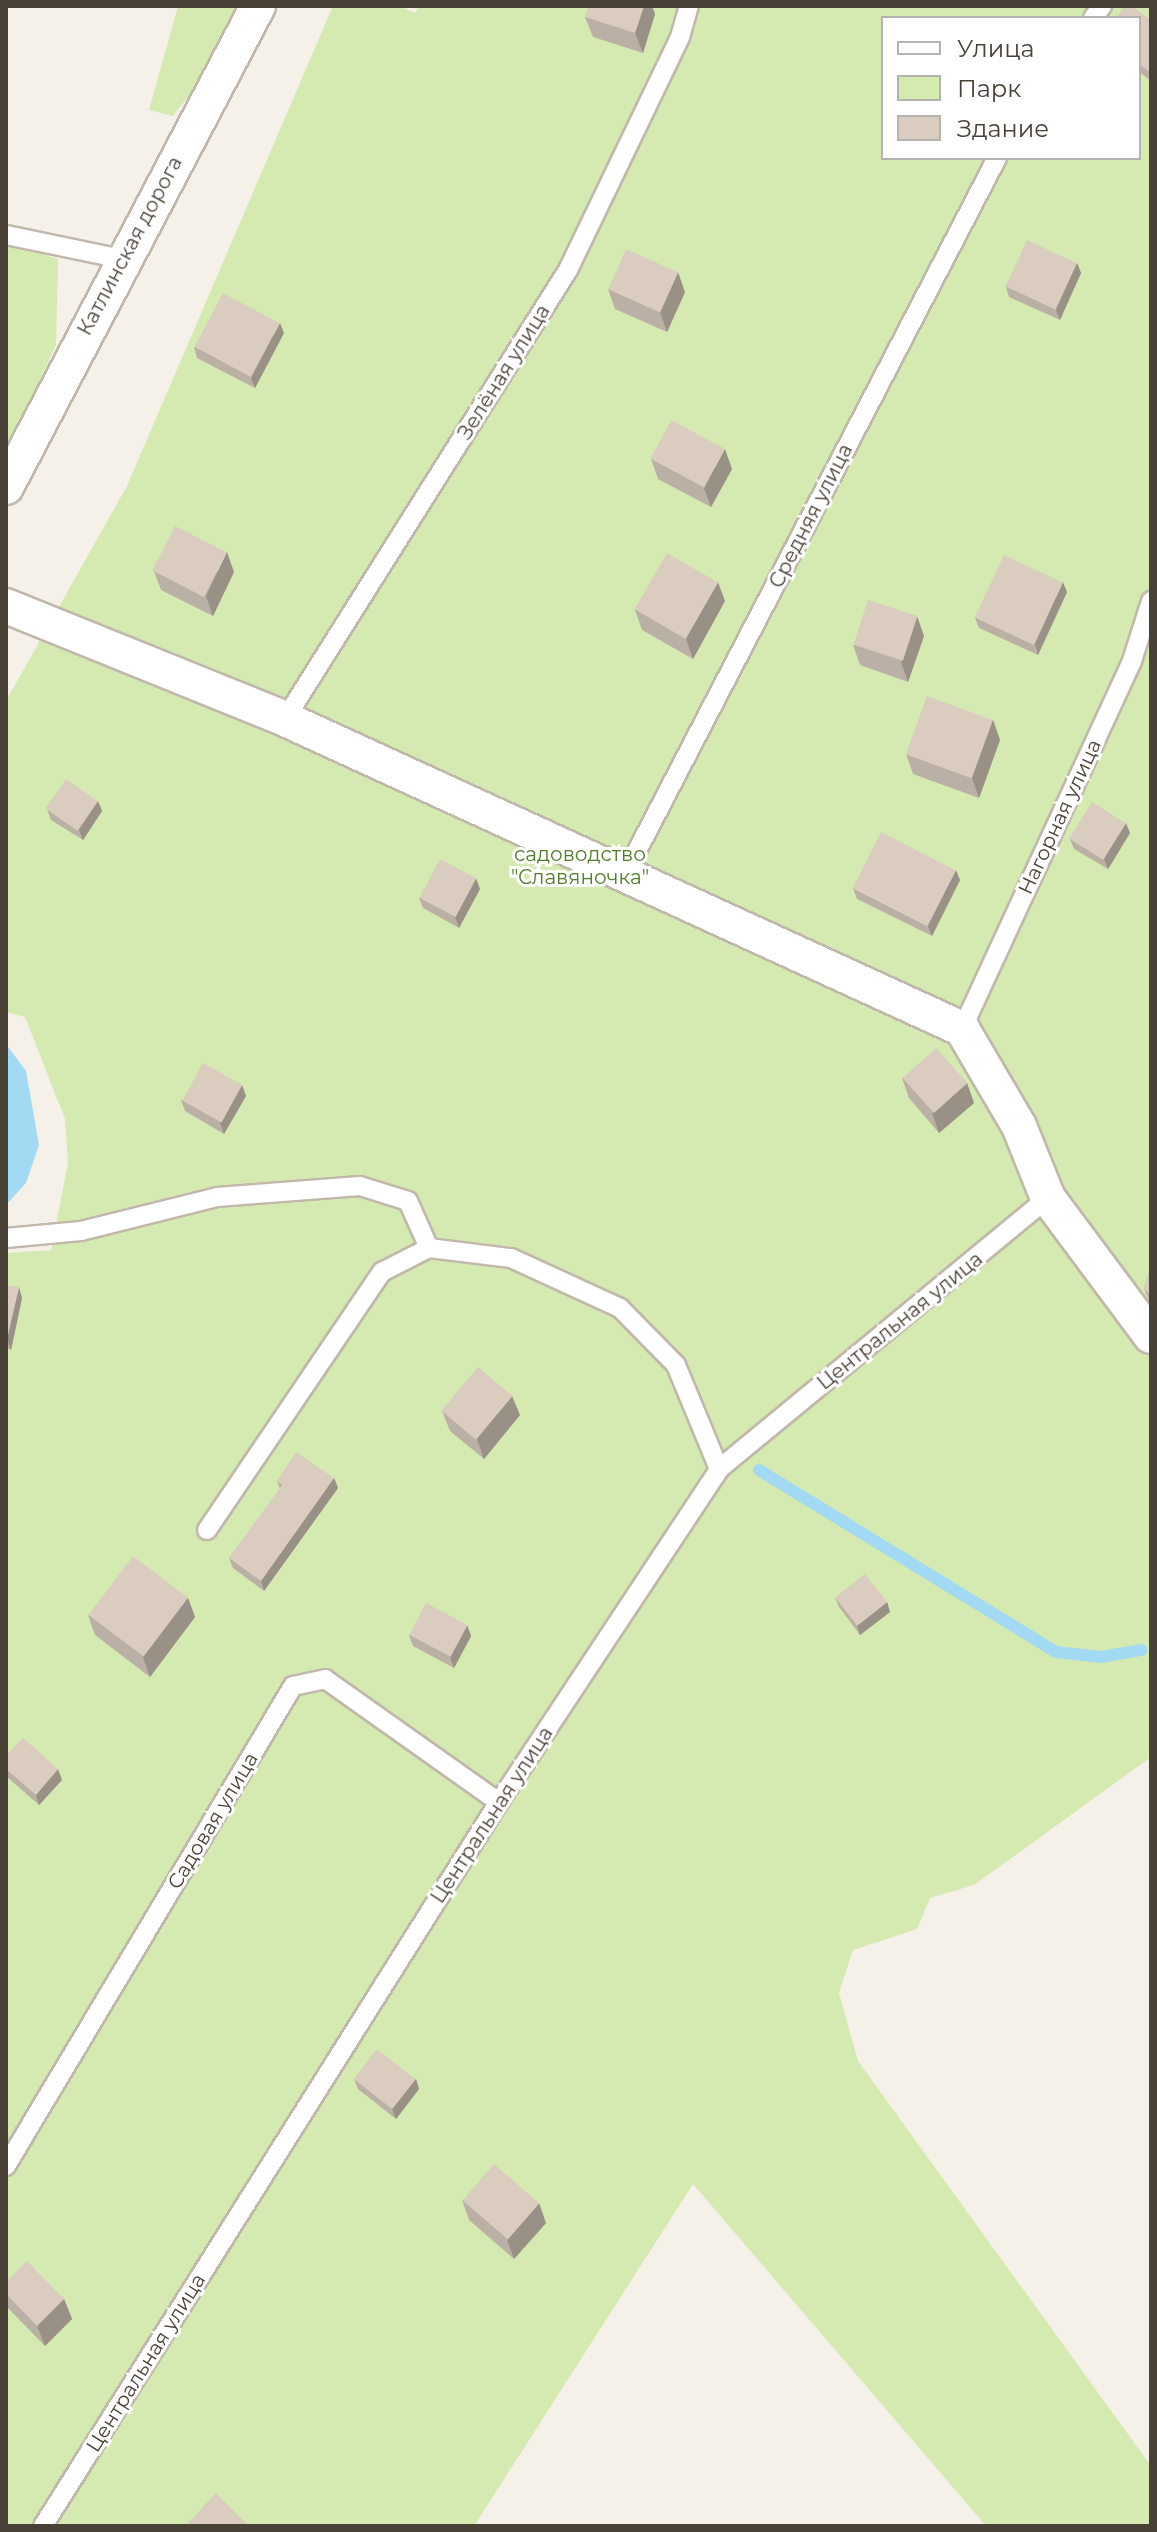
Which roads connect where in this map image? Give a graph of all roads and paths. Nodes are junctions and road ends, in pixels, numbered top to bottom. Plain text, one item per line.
1 (258, 6) edge
2 (689, 6) edge
3 (996, 160) edge
4 (6, 235) edge
5 (122, 259) junction
6 (6, 487) edge
7 (1151, 601) edge
8 (6, 606) edge
9 (285, 719) junction
10 (625, 874) junction
11 (962, 1029) junction
12 (1048, 1198) junction
13 (6, 1238) edge
14 (429, 1248) junction
15 (1151, 1336) edge
16 (719, 1469) junction
17 (207, 1530) dead end
18 (499, 1802) junction
19 (6, 2166) edge
20 (43, 2526) edge

1 - 5 street, Катлинская дорога
2 - 9 lane, Зелёная улица
3 - 10 lane, Средняя улица
4 - 5 lane
5 - 6 street, Катлинская дорога
7 - 11 lane, Нагорная улица
8 - 9 street
9 - 10 street
10 - 11 street
11 - 12 street
12 - 15 street
12 - 16 lane, Центральная улица
13 - 14 lane
14 - 16 lane
14 - 17 lane
16 - 18 lane, Центральная улица
18 - 19 lane, Садовая улица
18 - 20 lane, Центральная улица

